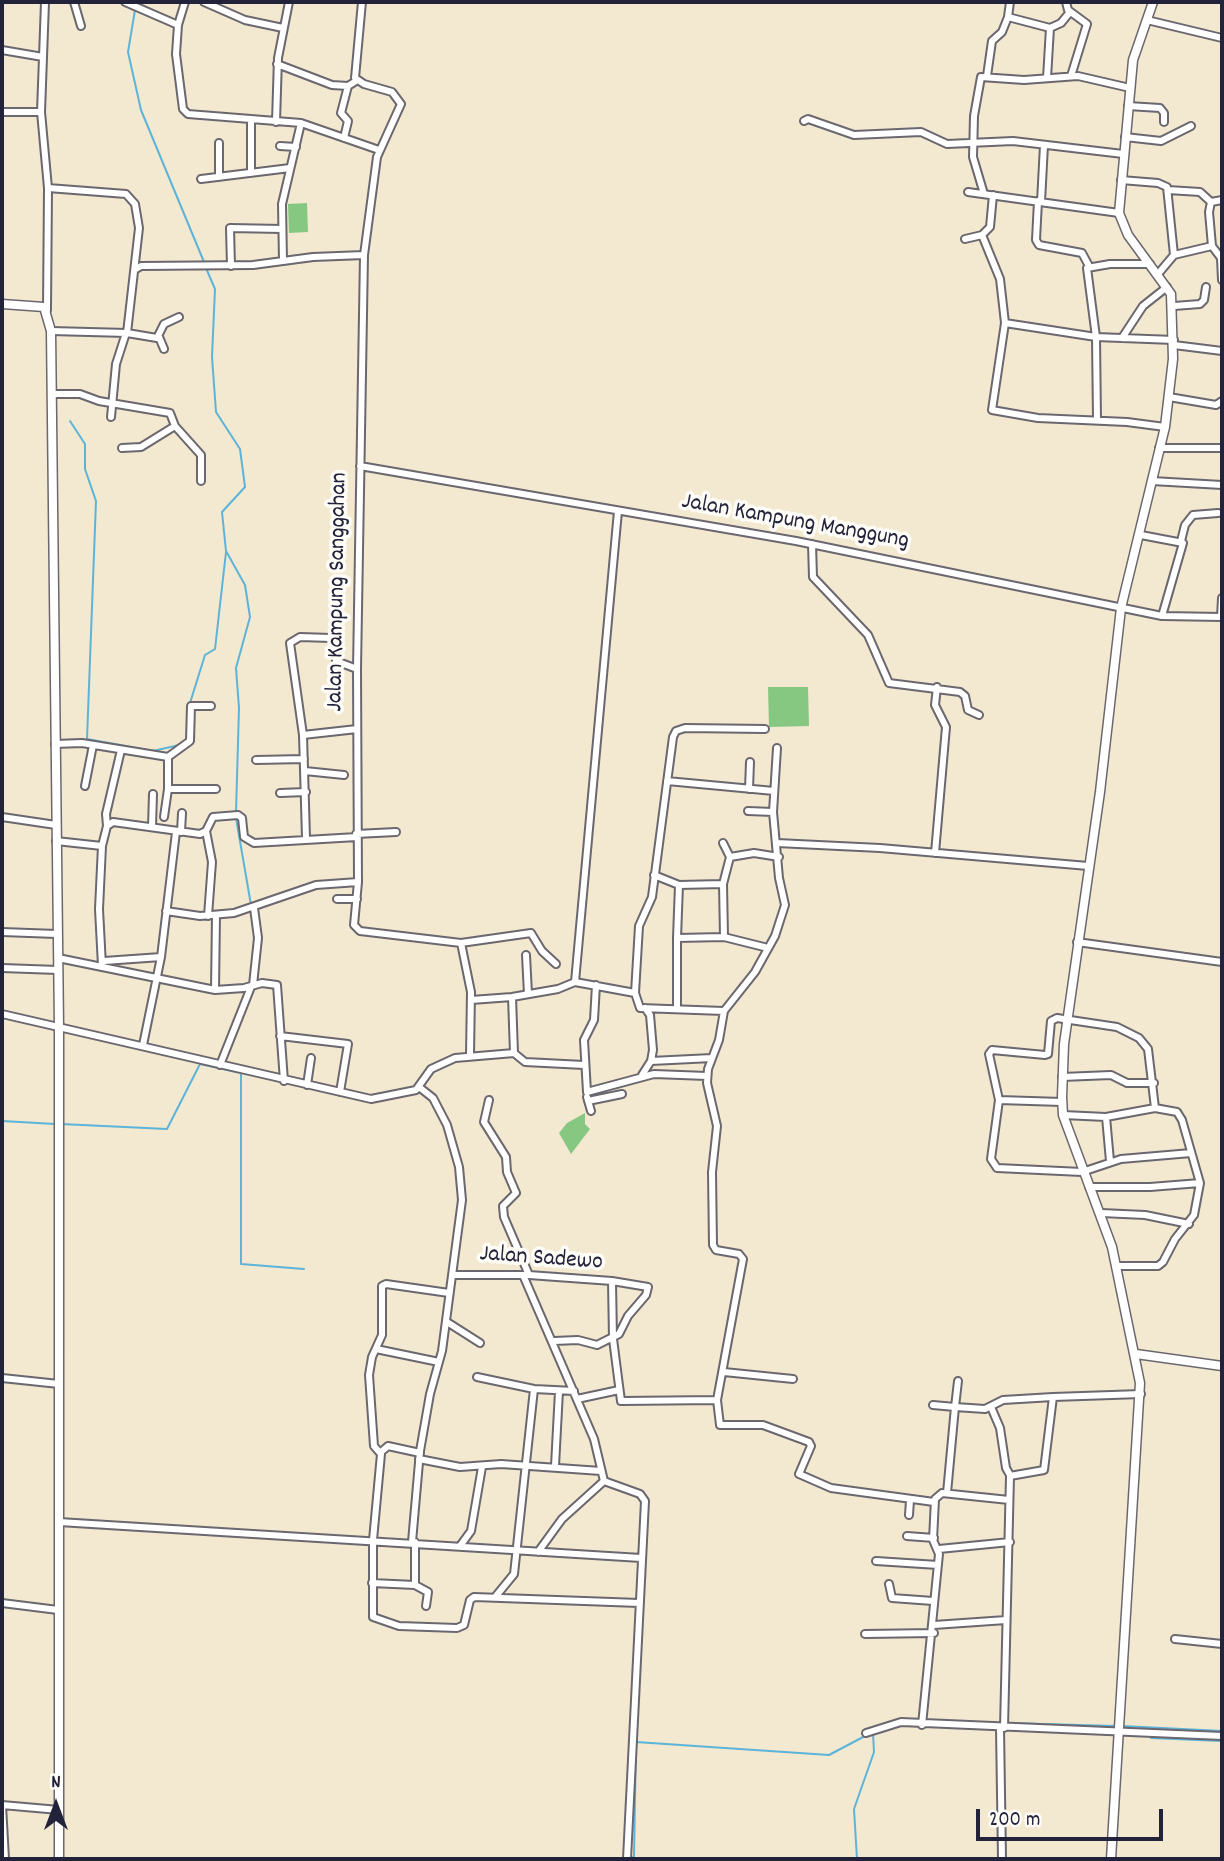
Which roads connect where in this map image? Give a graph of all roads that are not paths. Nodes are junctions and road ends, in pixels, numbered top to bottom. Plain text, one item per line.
1 (45, 2) edge
2 (74, 2) edge
3 (125, 2) edge
4 (185, 2) edge
5 (204, 2) edge
6 (289, 2) edge
7 (362, 2) edge
8 (1010, 2) edge
9 (1066, 2) edge
10 (1153, 2) edge
11 (1070, 12) junction
12 (1008, 16) junction
13 (1147, 20) junction
14 (178, 25) junction
15 (81, 26) dead end
16 (284, 28) junction
17 (1050, 28) junction
18 (1222, 38) edge
19 (2, 50) edge
20 (43, 57) junction
21 (277, 64) junction
22 (987, 76) junction
23 (1071, 76) junction
24 (1047, 78) junction
25 (356, 81) junction
26 (348, 86) junction
27 (1130, 88) junction
28 (1128, 106) junction
29 (41, 112) junction
30 (2, 113) edge
31 (251, 120) junction
32 (804, 121) dead end
33 (276, 122) junction
34 (1164, 122) dead end
35 (301, 123) junction
36 (1191, 126) dead end
37 (1125, 137) junction
38 (344, 138) junction
39 (219, 143) dead end
40 (974, 144) junction
41 (1044, 145) junction
42 (280, 146) dead end
43 (296, 147) junction
44 (379, 150) junction
45 (1123, 154) junction
46 (290, 168) junction
47 (251, 173) junction
48 (219, 177) junction
49 (201, 179) dead end
50 (1121, 180) junction
51 (48, 188) junction
52 (1168, 190) junction
53 (968, 192) dead end
54 (984, 194) junction
55 (993, 195) junction
56 (1222, 200) edge
57 (1040, 201) junction
58 (1211, 202) junction
59 (1119, 213) junction
60 (282, 229) junction
61 (982, 235) junction
62 (965, 239) dead end
63 (1212, 246) junction
64 (364, 255) junction
65 (1174, 256) junction
66 (283, 261) junction
67 (1222, 261) edge
68 (1150, 264) junction
69 (231, 266) junction
70 (1089, 266) junction
71 (136, 270) junction
72 (1158, 274) junction
73 (1222, 280) edge
74 (1167, 286) junction
75 (1206, 287) dead end
76 (2, 304) edge
77 (1174, 306) junction
78 (47, 310) junction
79 (179, 317) dead end
80 (1005, 323) junction
81 (51, 331) junction
82 (127, 333) junction
83 (159, 337) junction
84 (1096, 337) junction
85 (1122, 338) junction
86 (1174, 342) junction
87 (164, 349) dead end
88 (1222, 351) edge
89 (52, 394) junction
90 (1169, 397) junction
91 (1222, 401) edge
92 (112, 402) junction
93 (111, 417) dead end
94 (1097, 419) junction
95 (175, 426) junction
96 (1165, 427) junction
97 (122, 448) dead end
98 (1222, 448) edge
99 (1159, 449) junction
100 (360, 466) junction
101 (201, 481) dead end
102 (1152, 481) junction
103 (1222, 485) edge
104 (618, 511) junction
105 (1218, 513) dead end
106 (1141, 535) junction
107 (1181, 541) junction
108 (812, 544) junction
109 (1222, 598) edge
110 (1121, 607) junction
111 (1162, 616) junction
112 (1221, 617) edge
113 (357, 669) junction
114 (937, 687) junction
115 (211, 706) dead end
116 (979, 715) dead end
117 (357, 729) junction
118 (765, 729) dead end
119 (303, 735) junction
120 (55, 744) junction
121 (93, 745) junction
122 (778, 748) dead end
123 (121, 750) junction
124 (168, 757) junction
125 (304, 759) junction
126 (256, 760) dead end
127 (750, 762) dead end
128 (305, 771) junction
129 (344, 775) dead end
130 (667, 781) junction
131 (85, 786) dead end
132 (169, 789) junction
133 (216, 789) dead end
134 (749, 789) junction
135 (306, 792) junction
136 (774, 792) junction
137 (280, 793) dead end
138 (153, 794) dead end
139 (748, 811) dead end
140 (773, 812) junction
141 (182, 813) dead end
142 (2, 817) edge
143 (164, 817) dead end
144 (56, 825) junction
145 (107, 826) junction
146 (152, 827) junction
147 (206, 831) junction
148 (178, 832) junction
149 (396, 832) dead end
150 (356, 835) junction
151 (306, 838) junction
152 (56, 841) junction
153 (723, 843) dead end
154 (777, 844) junction
155 (102, 846) junction
156 (934, 853) junction
157 (730, 857) junction
158 (779, 857) junction
159 (1088, 866) junction
160 (654, 875) junction
161 (358, 882) junction
162 (723, 884) junction
163 (679, 885) junction
164 (337, 899) dead end
165 (357, 899) junction
166 (254, 908) junction
167 (166, 911) junction
168 (216, 915) junction
169 (208, 916) junction
170 (2, 932) edge
171 (57, 934) junction
172 (724, 937) junction
173 (677, 938) junction
174 (1077, 942) junction
175 (460, 943) junction
176 (768, 948) junction
177 (526, 955) dead end
178 (161, 957) junction
179 (58, 958) junction
180 (1222, 962) edge
181 (103, 964) junction
182 (556, 964) dead end
183 (2, 968) edge
184 (58, 971) junction
185 (157, 978) junction
186 (575, 982) junction
187 (596, 985) junction
188 (249, 987) junction
189 (215, 990) junction
190 (635, 993) junction
191 (528, 994) junction
192 (512, 997) junction
193 (471, 1000) junction
194 (645, 1008) junction
195 (677, 1008) junction
196 (724, 1010) junction
197 (2, 1014) edge
198 (1068, 1017) junction
199 (59, 1028) junction
200 (280, 1036) junction
201 (143, 1045) junction
202 (514, 1053) junction
203 (470, 1055) junction
204 (311, 1058) dead end
205 (712, 1058) junction
206 (652, 1061) junction
207 (220, 1065) junction
208 (584, 1065) junction
209 (640, 1076) junction
210 (707, 1076) junction
211 (1062, 1077) junction
212 (284, 1081) junction
213 (1154, 1083) junction
214 (307, 1086) junction
215 (419, 1087) junction
216 (340, 1092) junction
217 (586, 1092) junction
218 (622, 1094) dead end
219 (489, 1100) dead end
220 (999, 1100) junction
221 (588, 1101) junction
222 (1062, 1102) junction
223 (1155, 1108) junction
224 (591, 1111) dead end
225 (1063, 1115) junction
226 (1106, 1117) junction
227 (1191, 1153) junction
228 (1110, 1161) junction
229 (1082, 1172) junction
230 (1200, 1183) junction
231 (1089, 1187) junction
232 (1101, 1213) junction
233 (1189, 1224) junction
234 (1116, 1266) junction
235 (454, 1275) junction
236 (526, 1275) junction
237 (612, 1281) junction
238 (449, 1293) junction
239 (447, 1322) junction
240 (613, 1339) junction
241 (554, 1341) junction
242 (480, 1343) dead end
243 (376, 1349) junction
244 (1136, 1353) junction
245 (439, 1362) junction
246 (1222, 1366) edge
247 (724, 1372) junction
248 (477, 1377) dead end
249 (2, 1378) edge
250 (793, 1379) dead end
251 (958, 1381) dead end
252 (59, 1384) junction
253 (534, 1389) junction
254 (619, 1390) junction
255 (559, 1391) junction
256 (1141, 1394) junction
257 (575, 1395) junction
258 (1053, 1397) junction
259 (717, 1400) junction
260 (933, 1405) dead end
261 (955, 1407) junction
262 (991, 1407) junction
263 (381, 1452) junction
264 (419, 1456) junction
265 (528, 1464) junction
266 (555, 1466) junction
267 (482, 1467) junction
268 (601, 1471) junction
269 (1010, 1475) junction
270 (604, 1481) junction
271 (947, 1493) junction
272 (910, 1500) junction
273 (1009, 1500) junction
274 (934, 1502) junction
275 (909, 1515) dead end
276 (59, 1522) junction
277 (907, 1536) dead end
278 (934, 1538) junction
279 (373, 1540) junction
280 (413, 1542) junction
281 (1010, 1542) junction
282 (460, 1546) junction
283 (515, 1549) junction
284 (939, 1549) junction
285 (538, 1552) junction
286 (641, 1558) junction
287 (876, 1561) dead end
288 (938, 1565) junction
289 (372, 1583) junction
290 (889, 1584) dead end
291 (415, 1585) junction
292 (496, 1597) junction
293 (933, 1601) junction
294 (2, 1603) edge
295 (639, 1603) junction
296 (426, 1605) dead end
297 (58, 1610) junction
298 (1006, 1620) junction
299 (934, 1629) junction
300 (865, 1634) dead end
301 (1175, 1639) dead end
302 (1222, 1644) edge
303 (922, 1722) junction
304 (1003, 1726) junction
305 (1120, 1727) junction
306 (866, 1733) dead end
307 (1222, 1736) edge
308 (2, 1805) edge
309 (59, 1810) junction
310 (627, 1855) edge
311 (5, 1859) edge
312 (59, 1859) edge
313 (1002, 1859) edge
314 (1111, 1859) edge

1 - 20 street
2 - 15 street
3 - 14 street
4 - 14 street
5 - 16 street
6 - 16 street
7 - 25 street
8 - 12 street
9 - 11 street
10 - 13 street
11 - 17 street
11 - 23 street
12 - 17 street
12 - 22 street
13 - 18 street
13 - 27 street
14 - 31 street
16 - 21 street
17 - 24 street
19 - 20 street
20 - 29 street
21 - 26 street
21 - 33 street
22 - 24 street
22 - 40 street
23 - 24 street
23 - 27 street
25 - 26 street
25 - 44 street
26 - 38 street
27 - 28 street
28 - 34 street
28 - 37 street
29 - 30 street
29 - 51 street
31 - 33 street
31 - 47 street
32 - 40 street
33 - 35 street
35 - 38 street
35 - 43 street
36 - 37 street
37 - 45 street
38 - 44 street
39 - 48 street
40 - 41 street
40 - 54 street
41 - 45 street
41 - 57 street
42 - 43 street
43 - 46 street
44 - 64 street, Jalan Kampung Sanggahan
45 - 50 street
46 - 47 street
46 - 60 street
47 - 48 street
48 - 49 street
50 - 52 street
50 - 59 street
51 - 71 street
51 - 78 street
52 - 58 street
52 - 65 street
53 - 54 street
54 - 55 street
55 - 57 street
55 - 61 street
56 - 58 street
57 - 59 street
57 - 70 street
58 - 63 street
59 - 68 street
60 - 66 street
60 - 69 street
61 - 62 street
61 - 80 street
63 - 65 street
63 - 67 street
64 - 66 street
64 - 100 street, Jalan Kampung Sanggahan
65 - 72 street
66 - 69 street
67 - 73 street
68 - 70 street
68 - 72 street
69 - 71 street
70 - 84 street
71 - 82 street
72 - 74 street
74 - 77 street
74 - 85 street
75 - 77 street
76 - 78 street
77 - 86 street
78 - 81 street
79 - 83 street
80 - 84 street
80 - 94 street
81 - 82 street
81 - 89 street
82 - 83 street
82 - 92 street
83 - 87 street
84 - 85 street
84 - 94 street
85 - 86 street
86 - 88 street
86 - 90 street
89 - 92 street
89 - 120 street
90 - 91 street
90 - 96 street
92 - 93 street
92 - 95 street
94 - 96 street
95 - 97 street
95 - 101 street
96 - 99 street
98 - 99 street
99 - 102 street
100 - 104 street, Jalan Kampung Manggung
100 - 113 street, Jalan Kampung Sanggahan
102 - 103 street
102 - 106 street
104 - 108 street, Jalan Kampung Manggung
104 - 186 street
105 - 107 street
106 - 107 street
106 - 110 street
107 - 111 street
108 - 110 street, Jalan Kampung Manggung
108 - 114 street
109 - 112 street
110 - 111 street, Jalan Kampung Manggung
110 - 159 street
111 - 112 street, Jalan Kampung Manggung
113 - 117 street, Jalan Kampung Sanggahan
113 - 119 street
114 - 116 street
114 - 156 street
115 - 124 street
117 - 119 street
117 - 150 street, Jalan Kampung Sanggahan
118 - 130 street
119 - 125 street
120 - 121 street
120 - 144 street
121 - 123 street
121 - 131 street
122 - 136 street
123 - 124 street
123 - 145 street
124 - 132 street
125 - 126 street
125 - 128 street
127 - 134 street
128 - 129 street
128 - 135 street
130 - 134 street
130 - 160 street
132 - 133 street
132 - 143 street
134 - 136 street
135 - 137 street
135 - 151 street
136 - 140 street
138 - 146 street
139 - 140 street
140 - 154 street
141 - 148 street
142 - 144 street
144 - 152 street
145 - 146 street
145 - 155 street
146 - 148 street
147 - 148 street
147 - 151 street
147 - 169 street
148 - 167 street
149 - 150 street
150 - 151 street
150 - 161 street, Jalan Kampung Sanggahan
152 - 155 street
152 - 171 street
153 - 157 street
154 - 156 street
154 - 158 street
155 - 181 street
156 - 159 street
157 - 158 street
157 - 162 street
158 - 176 street
159 - 174 street
160 - 163 street
160 - 190 street
161 - 165 street, Jalan Kampung Sanggahan
161 - 166 street
162 - 163 street
162 - 172 street
163 - 173 street
164 - 165 street
165 - 175 street, Jalan Kampung Sanggahan
166 - 168 street
166 - 188 street
167 - 169 street
167 - 178 street
168 - 169 street
168 - 189 street
170 - 171 street
171 - 179 street
172 - 173 street
172 - 176 street
173 - 195 street
174 - 180 street
174 - 198 street
175 - 182 street
175 - 193 street
176 - 196 street
177 - 191 street
178 - 181 street
178 - 185 street
179 - 181 street
179 - 184 street
181 - 185 street
183 - 184 street
184 - 199 street
185 - 189 street
185 - 201 street
186 - 187 street
186 - 191 street
187 - 190 street
187 - 208 street
188 - 189 street
188 - 200 street
188 - 207 street
190 - 194 street
191 - 192 street
192 - 193 street
192 - 202 street
193 - 203 street
194 - 195 street
194 - 206 street
195 - 196 street
196 - 205 street
197 - 199 street
198 - 211 street
198 - 213 street
198 - 220 street
199 - 201 street
199 - 252 street
200 - 212 street
200 - 216 street
201 - 207 street
202 - 203 street
202 - 208 street
203 - 215 street
204 - 214 street
205 - 206 street
205 - 210 street
206 - 209 street
207 - 212 street
208 - 217 street
209 - 210 street
209 - 217 street
210 - 247 street
211 - 213 street
211 - 222 street
212 - 214 street
213 - 223 street
214 - 216 street
215 - 216 street
215 - 235 street
217 - 221 street
218 - 221 street
219 - 236 street
220 - 222 street
220 - 229 street
221 - 224 street
222 - 225 street
223 - 226 street
223 - 227 street
225 - 226 street
225 - 229 street
226 - 228 street
227 - 228 street
227 - 230 street
228 - 229 street
229 - 231 street
230 - 231 street
230 - 233 street
231 - 232 street
232 - 233 street
232 - 234 street
233 - 234 street
234 - 244 street
235 - 236 street, Jalan Sadewo
235 - 238 street
236 - 237 street, Jalan Sadewo
236 - 241 street
237 - 240 street, Jalan Sadewo
237 - 240 street
238 - 239 street
238 - 243 street
239 - 242 street
239 - 245 street
240 - 241 street
240 - 254 street, Jalan Sadewo
241 - 257 street
243 - 245 street
243 - 263 street
244 - 246 street
244 - 256 street
245 - 264 street
247 - 250 street
247 - 259 street
248 - 253 street
249 - 252 street
251 - 261 street
252 - 276 street
253 - 255 street
253 - 265 street
254 - 257 street
254 - 259 street
255 - 257 street
255 - 266 street
256 - 258 street
256 - 305 street
257 - 268 street
258 - 262 street
258 - 269 street
259 - 272 street
260 - 261 street
261 - 262 street
261 - 271 street
262 - 269 street
263 - 264 street
263 - 279 street
264 - 267 street
264 - 280 street
265 - 266 street
265 - 267 street
265 - 283 street
266 - 268 street
267 - 282 street
268 - 270 street
269 - 273 street
270 - 285 street
270 - 286 street
271 - 273 street
271 - 274 street
272 - 274 street
272 - 275 street
273 - 281 street
274 - 278 street
276 - 279 street
276 - 297 street
277 - 278 street
278 - 284 street
279 - 280 street
279 - 289 street
280 - 282 street
280 - 291 street
281 - 284 street
281 - 298 street
282 - 283 street
283 - 285 street
283 - 292 street
284 - 288 street
285 - 286 street
286 - 295 street
287 - 288 street
288 - 293 street
289 - 291 street
289 - 292 street
290 - 293 street
291 - 296 street
292 - 295 street
293 - 299 street
294 - 297 street
295 - 310 street
297 - 309 street
298 - 299 street
298 - 304 street
299 - 300 street
299 - 303 street
301 - 302 street
303 - 304 street
303 - 306 street
304 - 305 street
304 - 313 street
305 - 307 street
305 - 314 street
308 - 309 street
308 - 311 street
309 - 312 street

